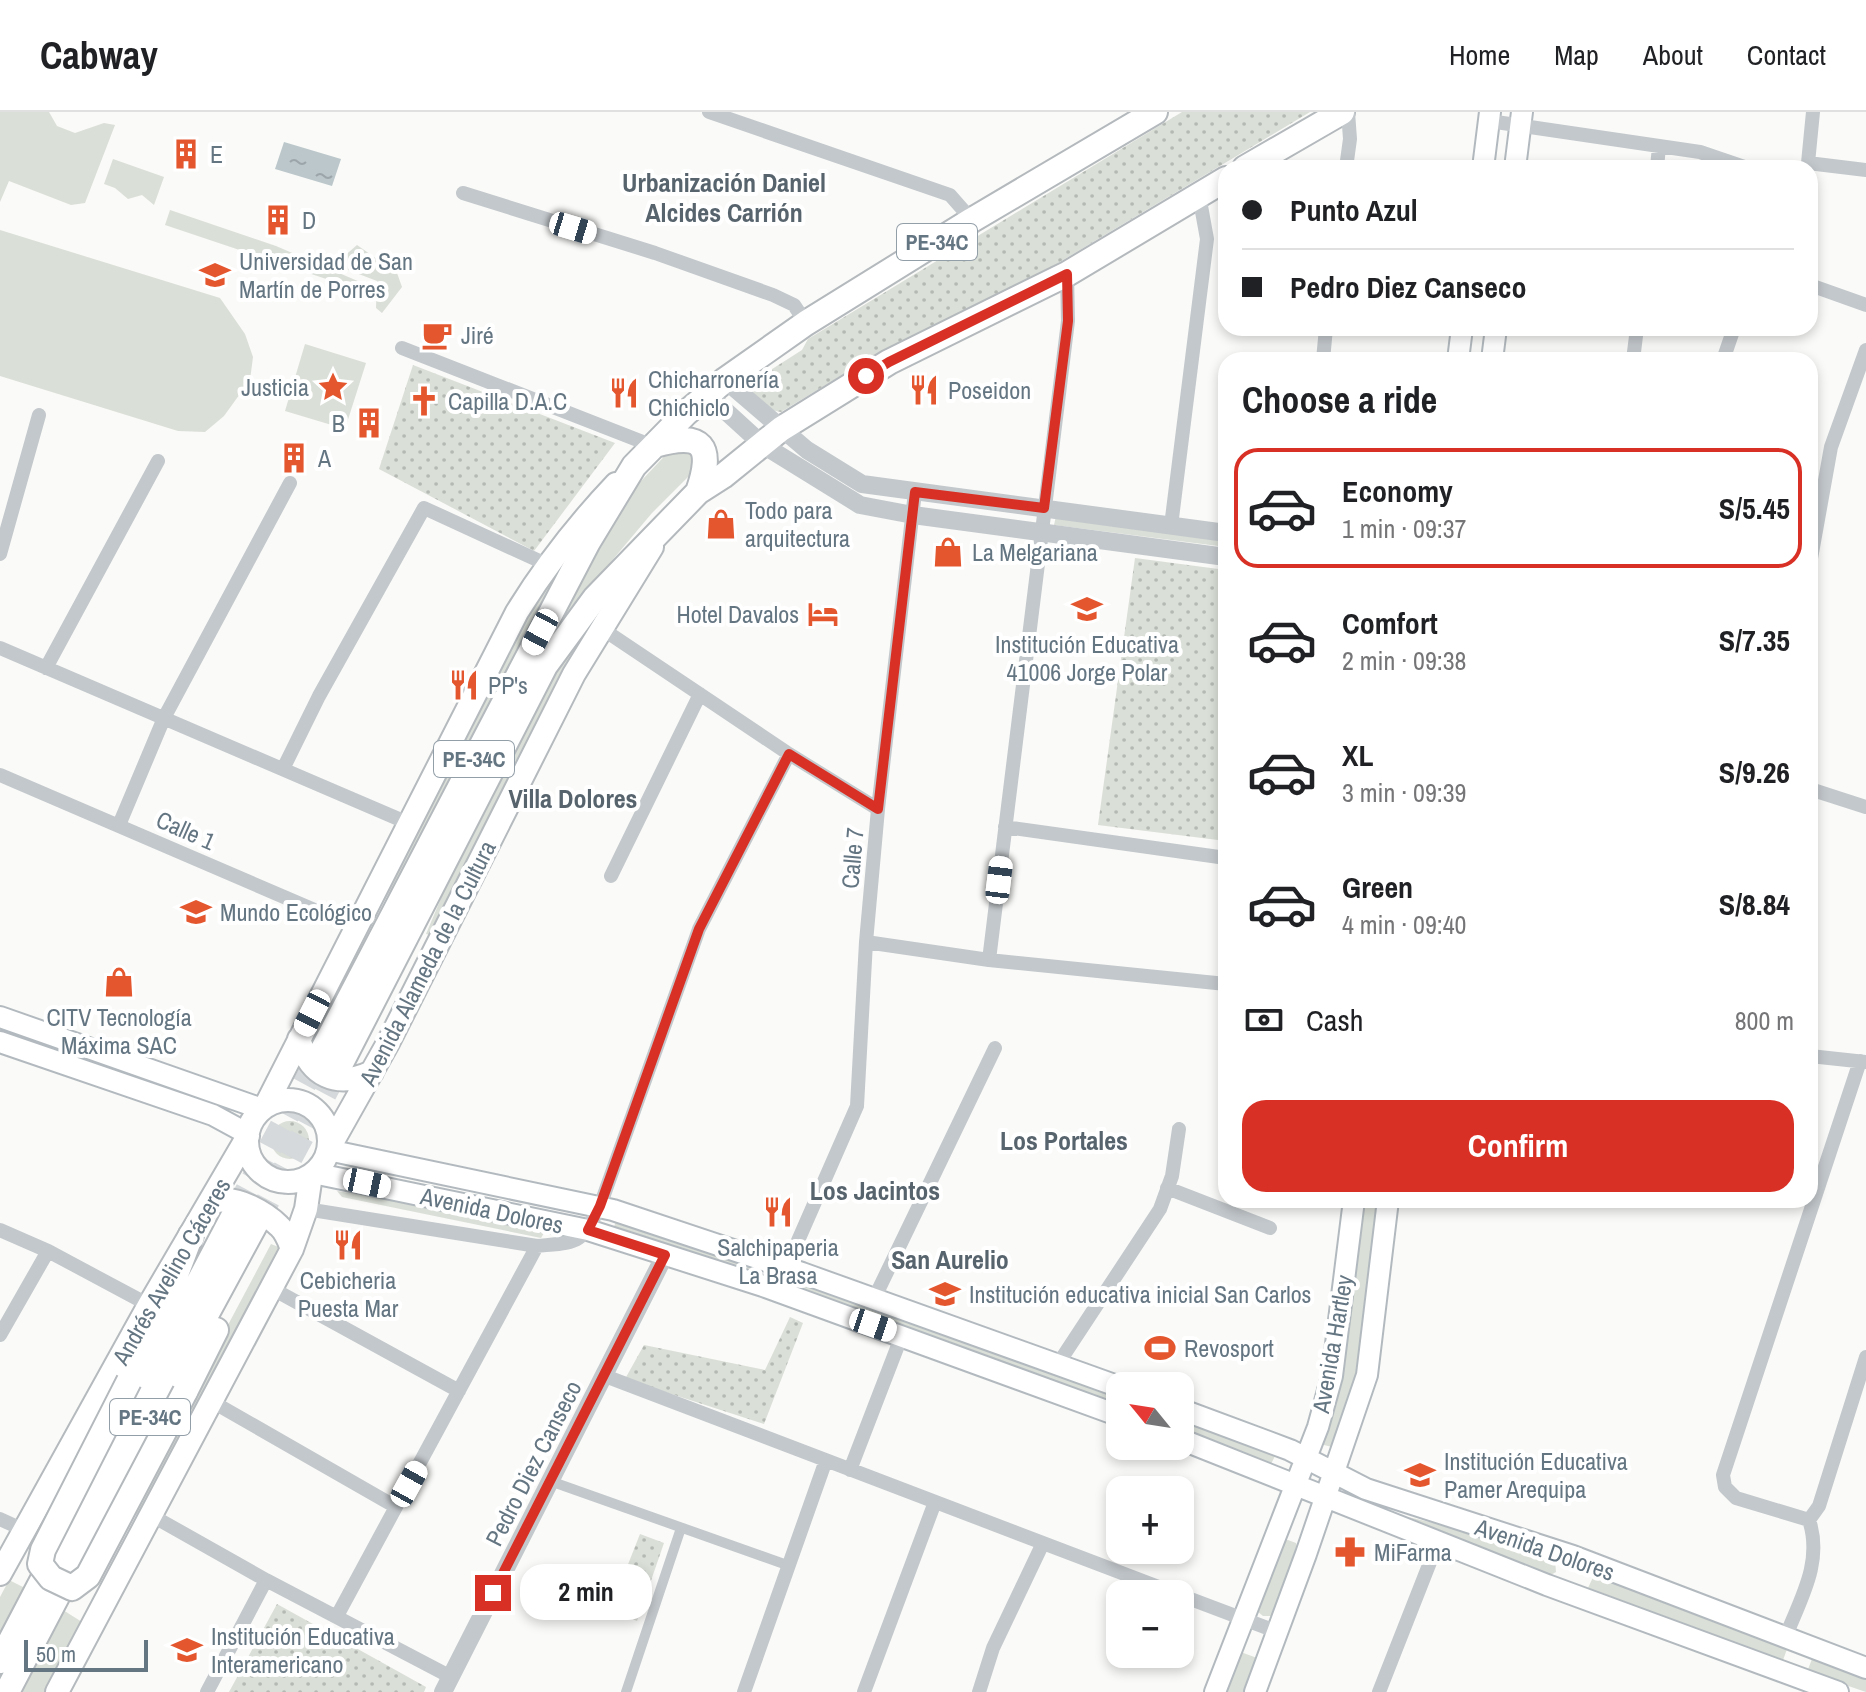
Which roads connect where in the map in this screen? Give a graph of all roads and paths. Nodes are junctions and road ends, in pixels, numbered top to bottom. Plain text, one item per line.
1 (709, 112) edge
2 (1155, 112) edge
3 (1342, 112) edge
4 (1348, 112) edge
5 (1813, 112) edge
6 (1489, 116) edge
7 (1521, 119) edge
8 (1659, 146) junction
9 (1259, 160) edge
10 (1347, 160) edge
11 (1484, 160) edge
12 (1516, 160) edge
13 (1658, 160) edge
14 (1724, 160) edge
15 (1808, 160) edge
16 (1818, 164) edge
17 (1866, 170) edge
18 (1218, 184) edge
19 (463, 193) dead end
20 (1199, 195) junction
21 (972, 220) junction
22 (1067, 274) junction
23 (1818, 288) edge
24 (1866, 305) edge
25 (806, 323) junction
26 (402, 348) dead end
27 (1866, 350) edge
28 (716, 387) junction
29 (39, 415) dead end
30 (781, 429) junction
31 (763, 445) junction
32 (653, 446) junction
33 (158, 461) dead end
34 (634, 466) junction
35 (290, 483) dead end
36 (698, 492) junction
37 (915, 492) junction
38 (1818, 502) edge
39 (1044, 508) junction
40 (913, 515) junction
41 (1171, 526) junction
42 (664, 527) junction
43 (1042, 532) junction
44 (1218, 532) edge
45 (0, 554) edge
46 (1218, 556) edge
47 (546, 564) junction
48 (601, 628) junction
49 (0, 648) edge
50 (46, 668) junction
51 (700, 694) junction
52 (164, 718) junction
53 (789, 754) junction
54 (283, 769) junction
55 (0, 775) edge
56 (1818, 792) edge
57 (1866, 807) edge
58 (878, 809) junction
59 (408, 823) junction
60 (119, 825) junction
61 (1005, 827) junction
62 (1218, 857) edge
63 (611, 876) dead end
64 (354, 927) junction
65 (866, 942) junction
66 (989, 960) junction
67 (1218, 983) edge
68 (0, 1017) edge
69 (299, 1039) junction
70 (0, 1042) edge
71 (995, 1048) dead end
72 (1818, 1057) edge
73 (1863, 1062) edge
74 (372, 1072) junction
75 (264, 1108) junction
76 (1179, 1129) dead end
77 (248, 1135) junction
78 (328, 1149) junction
79 (312, 1174) junction
80 (1167, 1188) junction
81 (1818, 1195) edge
82 (600, 1206) junction
83 (208, 1207) junction
84 (1218, 1208) edge
85 (1218, 1208) edge
86 (1353, 1208) edge
87 (1387, 1208) edge
88 (1814, 1208) edge
89 (306, 1209) junction
90 (249, 1220) junction
91 (1270, 1228) dead end
92 (0, 1230) edge
93 (191, 1235) junction
94 (581, 1236) junction
95 (537, 1246) junction
96 (292, 1249) junction
97 (48, 1251) junction
98 (665, 1255) junction
99 (786, 1267) junction
100 (271, 1288) junction
101 (776, 1291) junction
102 (874, 1299) junction
103 (149, 1305) junction
104 (0, 1335) edge
105 (902, 1335) junction
106 (1866, 1357) edge
107 (1058, 1364) junction
108 (605, 1376) junction
109 (1106, 1382) edge
110 (459, 1391) junction
111 (211, 1401) junction
112 (1106, 1411) edge
113 (1194, 1415) edge
114 (1194, 1445) edge
115 (1307, 1459) junction
116 (826, 1460) junction
117 (850, 1470) junction
118 (1335, 1472) junction
119 (550, 1481) junction
120 (1297, 1485) junction
121 (1325, 1497) junction
122 (935, 1502) junction
123 (396, 1507) junction
124 (149, 1514) junction
125 (0, 1519) edge
126 (1809, 1520) junction
127 (681, 1528) junction
128 (24, 1530) junction
129 (1438, 1542) junction
130 (1043, 1543) junction
131 (1272, 1544) junction
132 (1306, 1554) junction
133 (1573, 1556) junction
134 (787, 1565) junction
135 (0, 1574) edge
136 (266, 1580) junction
137 (1142, 1580) edge
138 (1561, 1589) junction
139 (1194, 1600) edge
140 (337, 1616) junction
141 (1244, 1619) junction
142 (1278, 1632) junction
143 (1790, 1640) junction
144 (0, 1661) edge
145 (1866, 1668) edge
146 (1784, 1671) junction
147 (447, 1684) edge
148 (7, 1692) edge
149 (57, 1692) edge
150 (207, 1692) edge
151 (626, 1692) edge
152 (744, 1692) edge
153 (864, 1692) edge
154 (979, 1692) edge
155 (1215, 1692) edge
156 (1255, 1692) edge
157 (1379, 1692) edge
158 (1838, 1692) edge

1 - 21 street
2 - 21 highway, PE-34C
3 - 9 highway
4 - 10 street
5 - 15 street
6 - 7 street
6 - 11 main road
7 - 8 street
7 - 12 main road
8 - 13 street
8 - 14 street
16 - 17 street
18 - 20 highway, PE-34C
19 - 25 street
20 - 22 highway, PE-34C
20 - 41 street
21 - 25 highway, PE-34C
22 - 30 highway, PE-34C
22 - 39 street
23 - 24 street
25 - 28 highway, PE-34C
26 - 32 street
27 - 38 street
28 - 30 street
28 - 31 street
28 - 32 highway, Avenida Alameda de la Cultura / PE-34C
29 - 45 street
30 - 31 highway, Avenida Alameda de la Cultura / PE-34C
30 - 37 street
31 - 36 highway, Avenida Alameda de la Cultura / PE-34C
31 - 40 street
32 - 34 highway, Avenida Alameda de la Cultura / PE-34C
32 - 36 highway
33 - 50 street
34 - 42 highway, Avenida Alameda de la Cultura / PE-34C
34 - 47 main road, Avenida Alameda de la Cultura
35 - 52 street
36 - 42 highway, Avenida Alameda de la Cultura / PE-34C
37 - 39 street
37 - 40 street, Calle 7
39 - 41 street
39 - 43 street
40 - 43 street
40 - 58 street, Calle 7
41 - 44 street
42 - 48 main road, Avenida Alameda de la Cultura
43 - 46 street
43 - 61 street
47 - 54 street
47 - 59 main road, Avenida Alameda de la Cultura
48 - 51 street
48 - 74 main road, Avenida Alameda de la Cultura
49 - 50 street
50 - 52 street
51 - 53 street
51 - 63 street
52 - 54 street
52 - 60 street
53 - 58 street
53 - 82 street
54 - 59 street
55 - 60 street, Calle 1
56 - 57 street
58 - 65 street, Calle 7
59 - 64 main road, Avenida Alameda de la Cultura
60 - 64 street, Calle 1
61 - 62 street
61 - 66 street
64 - 69 main road, Avenida Alameda de la Cultura
65 - 66 street
65 - 99 street, Calle 7
66 - 67 street
68 - 75 main road
69 - 74 main road
69 - 75 main road, Avenida Alameda de la Cultura
70 - 77 main road
71 - 102 street
72 - 73 street
73 - 81 street
74 - 78 main road, Avenida Alameda de la Cultura
75 - 77 main road
75 - 78 main road
76 - 80 street
77 - 79 main road
77 - 83 main road, Andrés Avelino Cáceres
78 - 79 main road
78 - 82 main road, Avenida Dolores
79 - 89 main road
79 - 94 main road, Avenida Dolores
80 - 84 street
80 - 107 street
82 - 94 street
82 - 99 main road, Avenida Dolores
83 - 93 main road, Andrés Avelino Cáceres
83 - 96 main road
85 - 91 street
86 - 115 main road, Avenida Hartley
87 - 118 main road, Avenida Hartley
88 - 126 street
89 - 95 street
89 - 96 main road
90 - 93 highway, bridge
90 - 144 highway, Andrés Avelino Cáceres / PE-34C
90 - 148 highway, Andrés Avelino Cáceres / PE-34C
92 - 97 street
93 - 103 main road, Andrés Avelino Cáceres
94 - 95 street
94 - 98 main road, Avenida Dolores
95 - 110 street
96 - 100 main road
97 - 103 street
97 - 104 street
98 - 101 main road, Avenida Dolores
98 - 108 street, Pedro Diez Canseco
99 - 101 street, Calle 7
99 - 102 main road, Avenida Dolores
100 - 110 street
100 - 111 main road
101 - 105 main road, Avenida Dolores
102 - 107 main road, Avenida Dolores
103 - 128 main road, Andrés Avelino Cáceres
105 - 112 main road, Avenida Dolores
105 - 117 street
106 - 126 street
107 - 109 main road, Avenida Dolores
108 - 116 street
108 - 119 street, Pedro Diez Canseco
110 - 123 street
111 - 123 street
111 - 124 main road
113 - 115 main road, Avenida Dolores
114 - 120 main road, Avenida Dolores
115 - 118 main road, Avenida Dolores
115 - 120 main road, Avenida Hartley
116 - 117 street
116 - 134 street
117 - 122 street
118 - 121 main road, Avenida Hartley
118 - 133 main road, Avenida Dolores
119 - 127 street
119 - 147 street, Pedro Diez Canseco
120 - 121 main road, Avenida Dolores
120 - 131 main road, Avenida Hartley
121 - 129 main road, Avenida Dolores
121 - 132 main road, Avenida Hartley
122 - 130 street
122 - 153 street
123 - 140 street
124 - 136 street
124 - 149 main road
125 - 128 street
126 - 143 street
127 - 134 street
127 - 151 street
128 - 135 main road, Andrés Avelino Cáceres
129 - 138 main road, Avenida Dolores
129 - 157 street
130 - 137 street
130 - 154 street
131 - 132 main road
131 - 141 main road, Avenida Hartley
132 - 142 main road, Avenida Hartley
133 - 138 main road
133 - 143 main road, Avenida Dolores
134 - 152 street
136 - 140 street
136 - 150 street
138 - 146 main road, Avenida Dolores
139 - 141 street
140 - 147 street
141 - 142 street
141 - 155 main road, Avenida Hartley
142 - 156 main road, Avenida Hartley
143 - 145 main road, Avenida Dolores
143 - 146 main road
146 - 158 main road, Avenida Dolores

